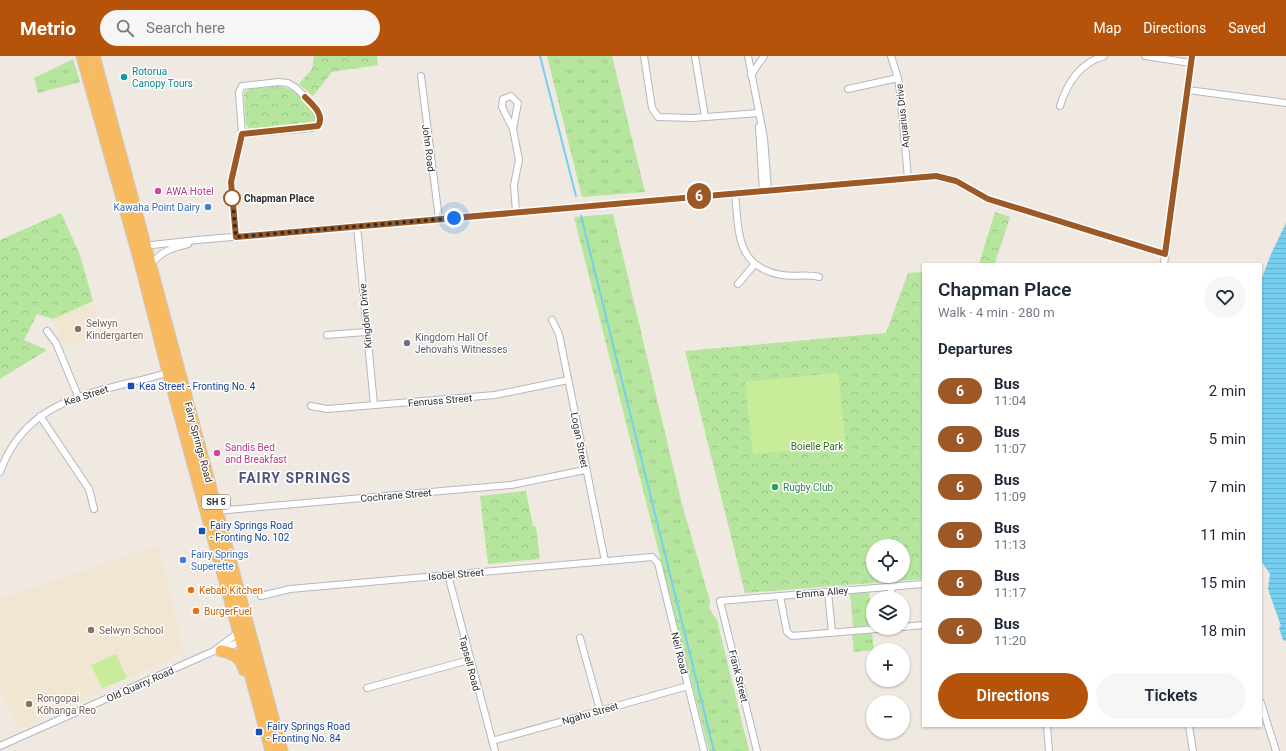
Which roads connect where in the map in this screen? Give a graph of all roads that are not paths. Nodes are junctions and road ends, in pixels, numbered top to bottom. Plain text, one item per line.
1 (82, 56) edge
2 (87, 56) edge
3 (94, 56) edge
4 (644, 56) edge
5 (695, 56) edge
6 (748, 56) edge
7 (764, 56) edge
8 (891, 56) edge
9 (1104, 56) edge
10 (1145, 56) edge
11 (1192, 59) edge
12 (87, 76) junction
13 (421, 76) dead end
14 (751, 76) junction
15 (898, 78) junction
16 (848, 89) dead end
17 (1188, 90) junction
18 (1286, 103) edge
19 (1060, 106) dead end
20 (759, 113) junction
21 (705, 117) junction
22 (513, 129) junction
23 (116, 134) junction
24 (242, 134) junction
25 (105, 141) junction
26 (908, 178) junction
27 (766, 190) junction
28 (735, 193) junction
29 (516, 212) junction
30 (439, 219) junction
31 (356, 226) junction
32 (236, 237) junction
33 (197, 240) junction
34 (141, 247) junction
35 (1165, 254) junction
36 (1164, 263) edge
37 (151, 265) junction
38 (754, 265) junction
39 (819, 277) dead end
40 (738, 284) dead end
41 (552, 320) dead end
42 (47, 331) dead end
43 (366, 332) junction
44 (327, 335) dead end
45 (179, 369) junction
46 (168, 372) junction
47 (568, 380) junction
48 (78, 396) junction
49 (374, 405) junction
50 (311, 406) dead end
51 (40, 416) junction
52 (585, 470) junction
53 (0, 472) edge
54 (94, 509) dead end
55 (218, 510) junction
56 (206, 512) junction
57 (652, 557) joint
58 (605, 561) junction
59 (448, 575) junction
60 (922, 584) edge
61 (891, 587) junction
62 (891, 591) edge
63 (239, 592) junction
64 (828, 592) junction
65 (261, 596) dead end
66 (780, 596) junction
67 (720, 601) joint
68 (922, 625) edge
69 (910, 626) edge
70 (866, 630) edge
71 (832, 633) junction
72 (238, 636) junction
73 (580, 638) dead end
74 (217, 651) junction
75 (469, 660) junction
76 (688, 686) junction
77 (367, 688) dead end
78 (268, 699) junction
79 (1262, 706) edge
80 (600, 710) junction
81 (262, 716) junction
82 (1047, 727) edge
83 (1189, 727) edge
84 (276, 730) junction
85 (492, 741) junction
86 (0, 746) edge
87 (271, 751) edge
88 (276, 751) edge
89 (282, 751) edge
90 (495, 751) edge
91 (704, 751) edge
92 (757, 751) edge
93 (1049, 751) edge
94 (1192, 751) edge
95 (1276, 751) edge

1 - 12 highway, Fairy Springs Road / SH 5
2 - 12 highway
3 - 23 highway, Fairy Springs Road / SH 5
4 - 21 street
5 - 21 street
6 - 14 street
7 - 14 street
8 - 15 street, Aquarius Drive
9 - 19 street
10 - 11 street
11 - 17 street
12 - 25 highway, Fairy Springs Road / SH 5
13 - 30 street, John Road
14 - 20 street
15 - 16 street
15 - 26 street, Aquarius Drive
17 - 18 street
17 - 35 street
20 - 21 street
20 - 27 street
22 - 22 street
22 - 29 street
23 - 25 highway
23 - 34 highway, Fairy Springs Road / SH 5
24 - 24 street
24 - 32 street
25 - 34 highway, Fairy Springs Road / SH 5
26 - 27 street
26 - 35 street
27 - 28 street
28 - 29 street
28 - 38 street
29 - 30 street
30 - 31 street
31 - 32 street
31 - 43 street, Kingdom Drive
32 - 33 street
33 - 34 street
33 - 37 street
34 - 37 highway, Fairy Springs Road / SH 5
34 - 46 highway, Fairy Springs Road / SH 5
35 - 36 street
37 - 45 highway, Fairy Springs Road / SH 5
38 - 39 street
38 - 40 street
41 - 47 street, Logan Street
42 - 48 street
43 - 44 street
43 - 49 street, Kingdom Drive
45 - 46 street, Kea Street
45 - 55 highway, Fairy Springs Road / SH 5
46 - 48 street, Kea Street
46 - 56 highway, Fairy Springs Road / SH 5
47 - 49 street, Fenruss Street
47 - 52 street, Logan Street
48 - 51 street, Kea Street
49 - 50 street, Fenruss Street
51 - 53 street, Kea Street
51 - 54 street
52 - 55 street, Cochrane Street
52 - 58 street, Logan Street
55 - 56 street, Cochrane Street
55 - 63 highway, Fairy Springs Road / SH 5
56 - 72 highway, Fairy Springs Road / SH 5
57 - 58 street, Isobel Street
57 - 76 street, Neil Road
58 - 59 street, Isobel Street
59 - 65 street, Isobel Street
59 - 75 street, Tapsell Road
60 - 61 street, Emma Alley
61 - 62 street
61 - 64 street, Emma Alley
63 - 72 highway, SH 5
63 - 78 highway, Fairy Springs Road / SH 5
64 - 66 street, Emma Alley
64 - 71 street
66 - 67 street, Emma Alley
66 - 71 street
67 - 92 street, Frank Street
68 - 69 street
70 - 71 street
72 - 74 street, Old Quarry Road
72 - 78 highway, SH 5
72 - 81 highway, Fairy Springs Road / SH 5
73 - 80 street
74 - 81 highway
74 - 86 street, Old Quarry Road
75 - 77 street
75 - 85 street, Tapsell Road
76 - 80 street, Ngahu Street
76 - 91 street, Neil Road
78 - 84 highway, Fairy Springs Road / SH 5
79 - 95 street
80 - 85 street, Ngahu Street
81 - 87 highway, Fairy Springs Road / SH 5
82 - 93 street
83 - 94 street
84 - 88 highway
84 - 89 highway, Fairy Springs Road / SH 5
85 - 90 street, Tapsell Road

